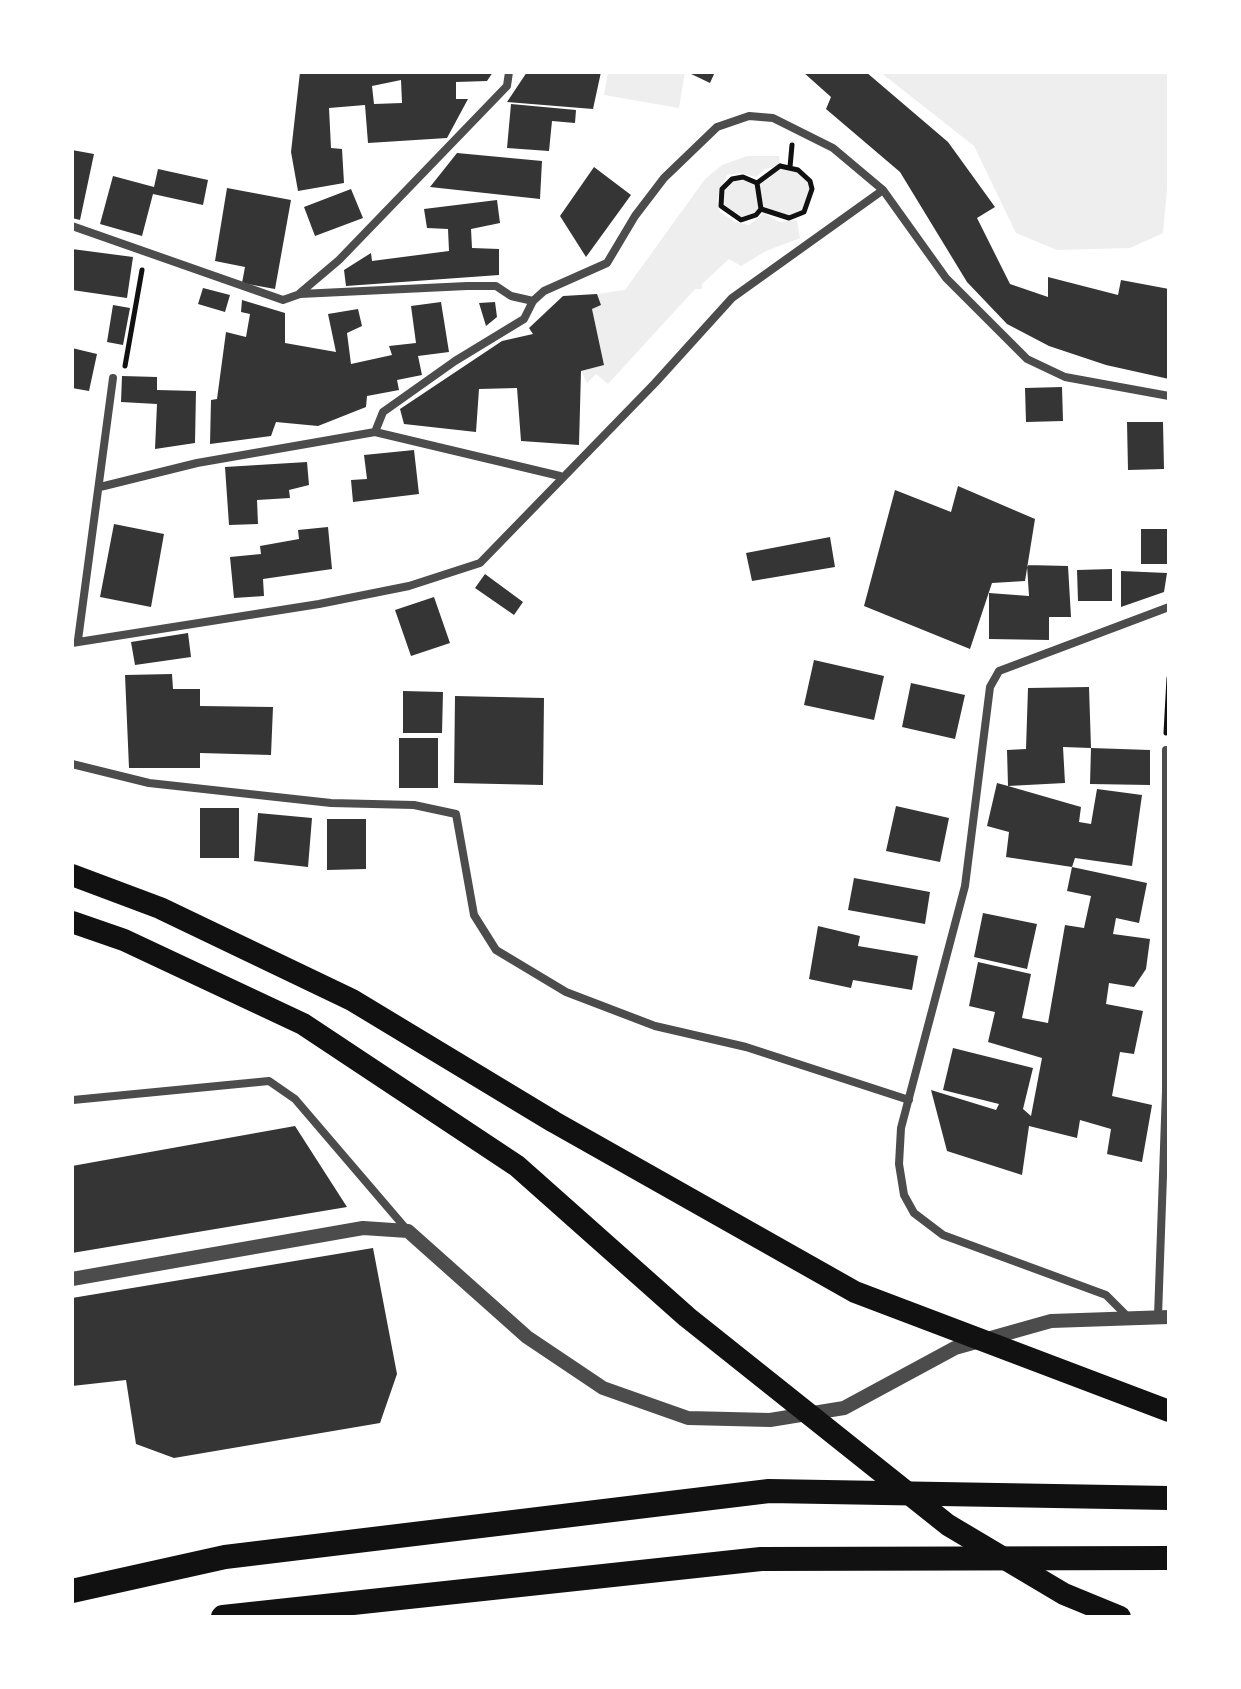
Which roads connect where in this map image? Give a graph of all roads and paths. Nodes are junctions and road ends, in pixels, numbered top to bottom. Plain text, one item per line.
1 (509, 72) edge
2 (790, 156) dead end
3 (790, 167) junction
4 (757, 183) junction
5 (883, 190) junction
6 (761, 209) junction
7 (72, 226) edge
8 (145, 249) junction
9 (300, 294) junction
10 (533, 301) junction
11 (113, 378) joint
12 (1169, 396) edge
13 (375, 432) junction
14 (560, 476) junction
15 (100, 487) junction
16 (1169, 607) edge
17 (75, 642) edge
18 (1169, 678) edge
19 (1166, 750) joint
20 (72, 764) edge
21 (72, 875) edge
22 (72, 922) edge
23 (1168, 1091) edge
24 (73, 1100) edge
25 (909, 1100) junction
26 (408, 1231) junction
27 (72, 1279) edge
28 (1127, 1316) junction
29 (1163, 1316) edge
30 (1169, 1411) edge
31 (1169, 1498) edge
32 (1169, 1558) edge
33 (72, 1591) edge
34 (223, 1617) edge
35 (1120, 1617) edge

1 - 9 street
2 - 3 path
3 - 4 path
3 - 6 path
4 - 6 path
4 - 6 path
5 - 10 street
5 - 12 street
5 - 14 street
7 - 8 street
8 - 9 street
8 - 11 path
9 - 10 street
10 - 13 street
11 - 15 street
13 - 14 street
13 - 15 street
14 - 17 street
15 - 17 street
16 - 25 street
18 - 19 path
19 - 23 street
20 - 25 street
21 - 30 highway
22 - 35 highway
23 - 29 street
24 - 26 street
25 - 28 street
26 - 27 street
26 - 28 street
28 - 29 street
31 - 33 highway
32 - 34 highway

